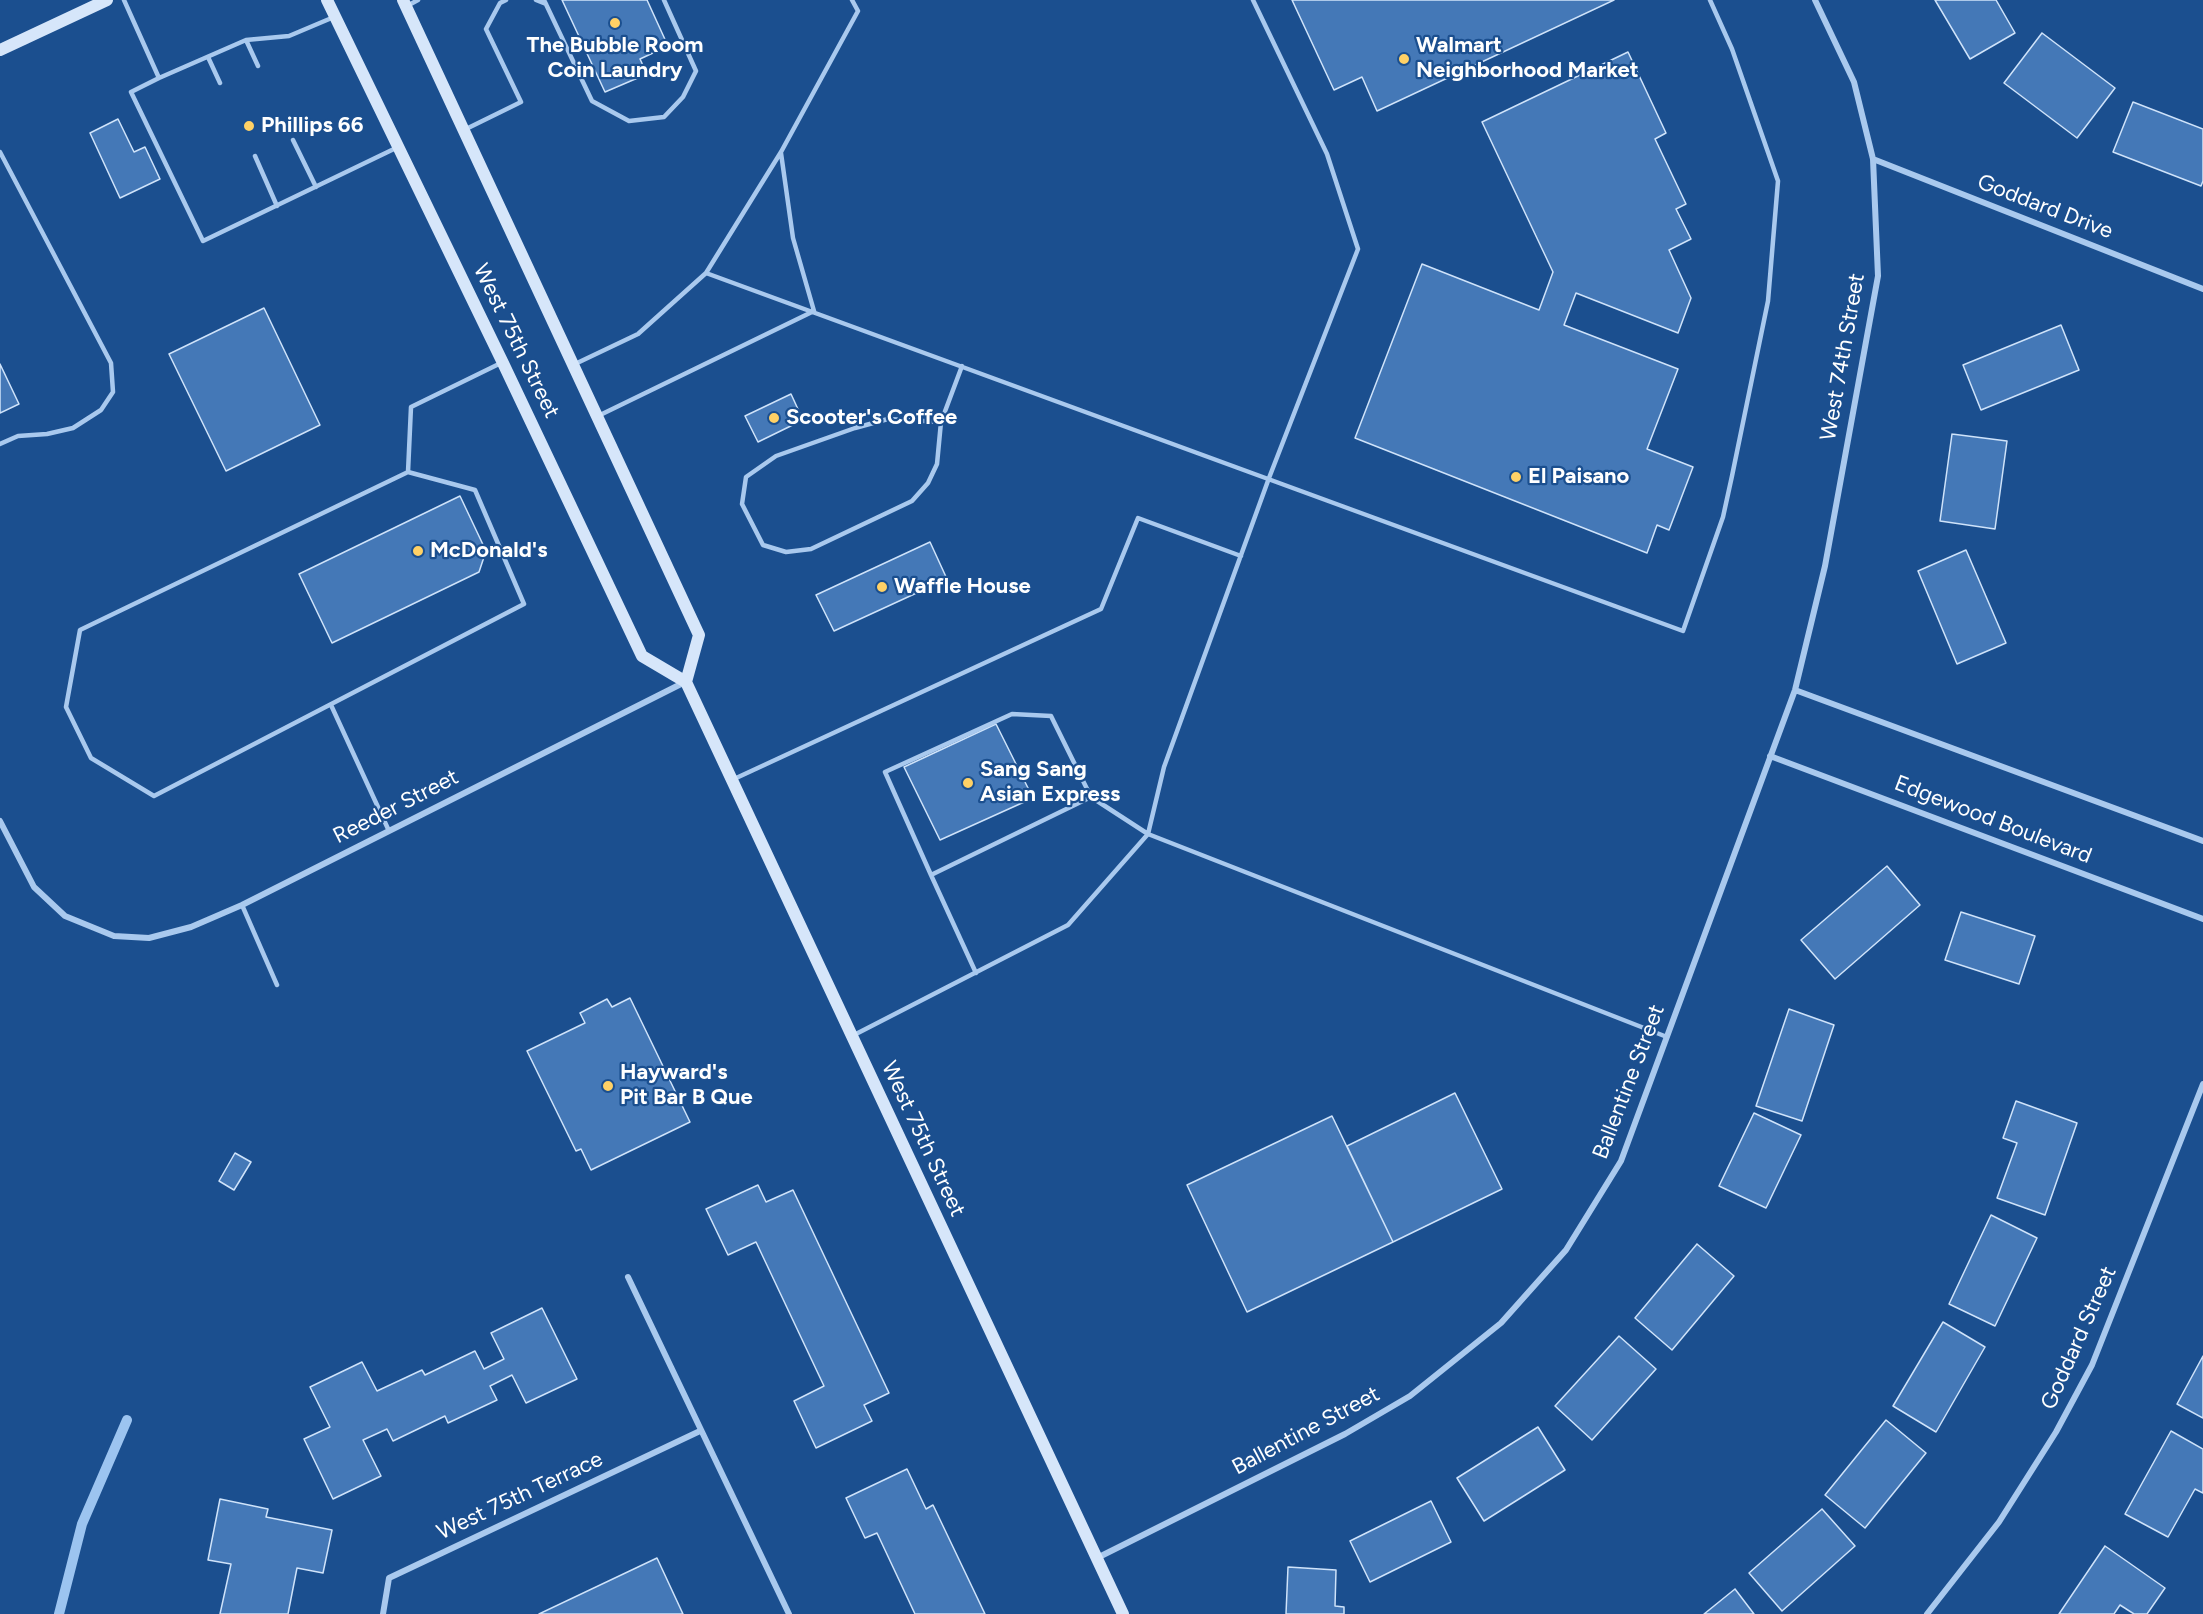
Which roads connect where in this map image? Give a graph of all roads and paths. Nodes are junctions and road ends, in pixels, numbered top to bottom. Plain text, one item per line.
1 (106, 0) edge
2 (124, 0) edge
3 (327, 0) edge
4 (418, 0) edge
5 (506, 0) edge
6 (536, 0) edge
7 (664, 0) edge
8 (852, 0) edge
9 (1253, 0) edge
10 (1710, 0) edge
11 (1815, 0) edge
12 (545, 2) edge
13 (404, 3) edge
14 (334, 16) junction
15 (246, 40) junction
16 (0, 50) edge
17 (208, 57) junction
18 (258, 66) dead end
19 (159, 78) junction
20 (220, 83) dead end
21 (463, 130) junction
22 (293, 140) dead end
23 (399, 146) junction
24 (0, 152) edge
25 (781, 152) junction
26 (255, 156) dead end
27 (1873, 159) junction
28 (315, 187) junction
29 (277, 206) junction
30 (706, 273) junction
31 (2203, 289) edge
32 (814, 311) junction
33 (503, 363) junction
34 (573, 366) junction
35 (962, 366) junction
36 (596, 416) junction
37 (941, 422) junction
38 (0, 444) edge
39 (408, 472) junction
40 (1269, 478) junction
41 (1240, 556) junction
42 (686, 682) junction
43 (1795, 690) junction
44 (331, 705) junction
45 (1770, 756) junction
46 (731, 780) junction
47 (1091, 798) junction
48 (0, 821) edge
49 (389, 831) junction
50 (1148, 834) junction
51 (2203, 841) edge
52 (931, 875) junction
53 (242, 905) junction
54 (2203, 919) edge
55 (976, 973) junction
56 (278, 985) dead end
57 (852, 1036) junction
58 (1667, 1037) junction
59 (2203, 1084) edge
60 (628, 1277) dead end
61 (700, 1431) junction
62 (1096, 1558) junction
63 (383, 1614) edge
64 (789, 1614) edge
65 (1123, 1614) edge
66 (1927, 1614) edge

1 - 16 main road
2 - 19 lane
3 - 14 main road, West 75th Street
4 - 13 lane
5 - 21 lane
6 - 12 lane
7 - 12 lane
8 - 25 lane
9 - 40 lane
10 - 40 lane
11 - 27 street, West 74th Street
13 - 21 main road, West 75th Street
14 - 15 lane
14 - 23 main road, West 75th Street
15 - 17 lane
15 - 18 lane
17 - 19 lane
17 - 20 lane
19 - 29 lane
21 - 34 main road, West 75th Street
22 - 28 lane
23 - 28 lane
23 - 33 main road, West 75th Street
24 - 38 lane
25 - 30 lane
25 - 32 lane
26 - 29 lane
27 - 31 street, Goddard Drive
27 - 43 street, West 74th Street
28 - 29 lane
30 - 32 lane
30 - 34 lane
32 - 35 lane
32 - 36 lane
33 - 39 lane
33 - 42 main road, West 75th Street
34 - 36 main road, West 75th Street
35 - 37 lane
35 - 40 lane
36 - 42 main road, West 75th Street
37 - 37 lane
39 - 44 lane
39 - 44 lane
40 - 41 lane
41 - 46 lane
41 - 50 lane
42 - 46 main road, West 75th Street
42 - 49 street, Reeder Street
43 - 45 street, Ballentine Street
43 - 51 street
44 - 49 lane
45 - 54 street, Edgewood Boulevard
45 - 58 street, Ballentine Street
46 - 57 main road, West 75th Street
47 - 50 lane
47 - 52 lane
47 - 52 lane
48 - 53 street, Reeder Street
49 - 53 street, Reeder Street
50 - 55 lane
50 - 58 lane
52 - 55 lane
53 - 56 lane
55 - 57 lane
57 - 62 main road, West 75th Street
58 - 62 street, Ballentine Street
59 - 66 street, Goddard Street
60 - 61 street
61 - 63 street, West 75th Terrace
61 - 64 street
62 - 65 main road, West 75th Street

